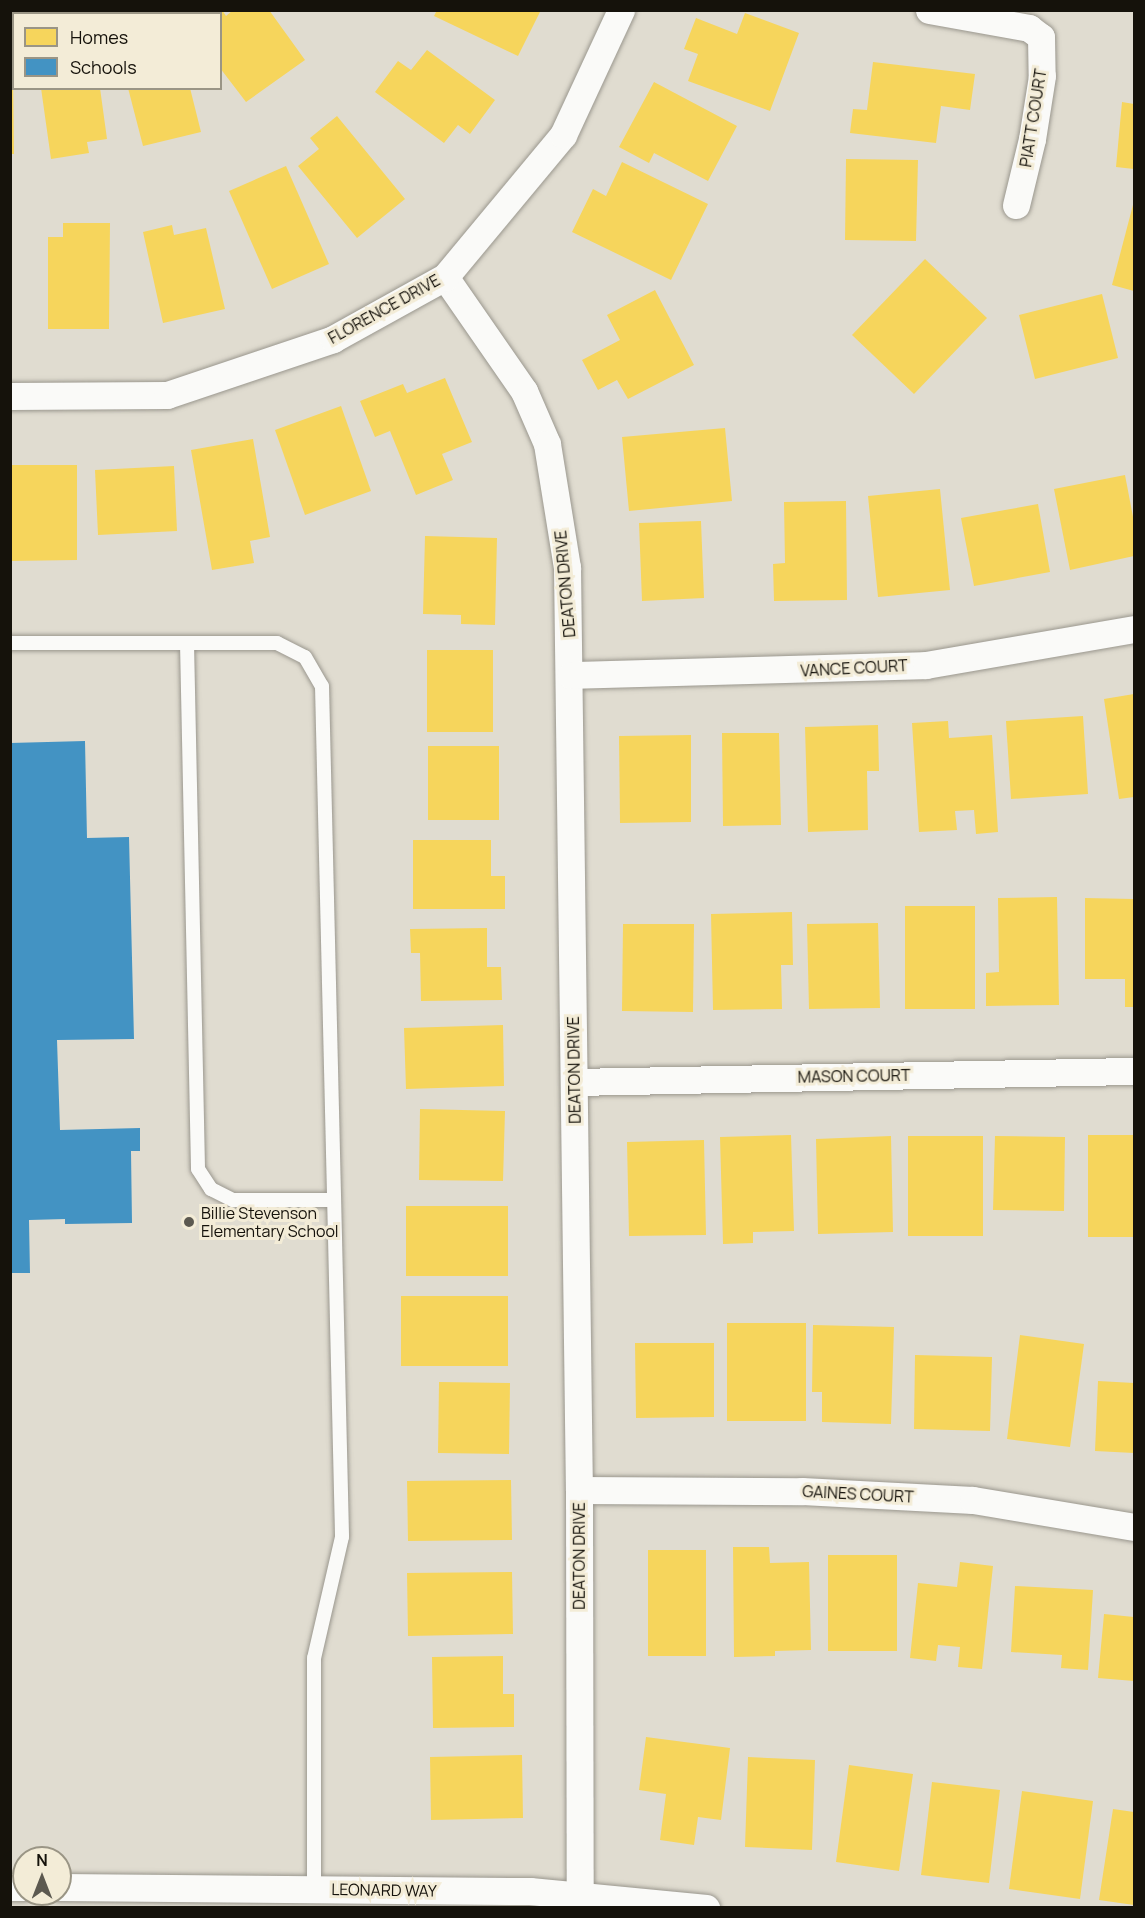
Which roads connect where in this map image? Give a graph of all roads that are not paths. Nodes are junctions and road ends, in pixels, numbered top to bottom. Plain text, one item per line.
1 (621, 10) edge
2 (929, 10) edge
3 (1016, 205) dead end
4 (445, 277) junction
5 (10, 396) edge
6 (1134, 629) edge
7 (10, 643) edge
8 (187, 643) junction
9 (571, 675) junction
10 (1134, 1071) edge
11 (574, 1082) junction
12 (333, 1200) junction
13 (579, 1490) junction
14 (1134, 1527) edge
15 (72, 1887) edge
16 (314, 1888) junction
17 (580, 1894) junction
18 (374, 1899) edge
19 (706, 1908) edge

1 - 4 street, FLORENCE DRIVE
2 - 3 street, PIATT COURT
4 - 5 street, FLORENCE DRIVE
4 - 9 street, DEATON DRIVE
6 - 9 street, VANCE COURT
7 - 8 lane
8 - 12 lane
8 - 12 lane
9 - 11 street, DEATON DRIVE
10 - 11 street, MASON COURT
11 - 13 street, DEATON DRIVE
12 - 16 lane
13 - 14 street, GAINES COURT
13 - 17 street, DEATON DRIVE
15 - 16 street, LEONARD WAY
16 - 18 street, LEONARD WAY
17 - 18 street, LEONARD WAY
17 - 19 street, LEONARD WAY

